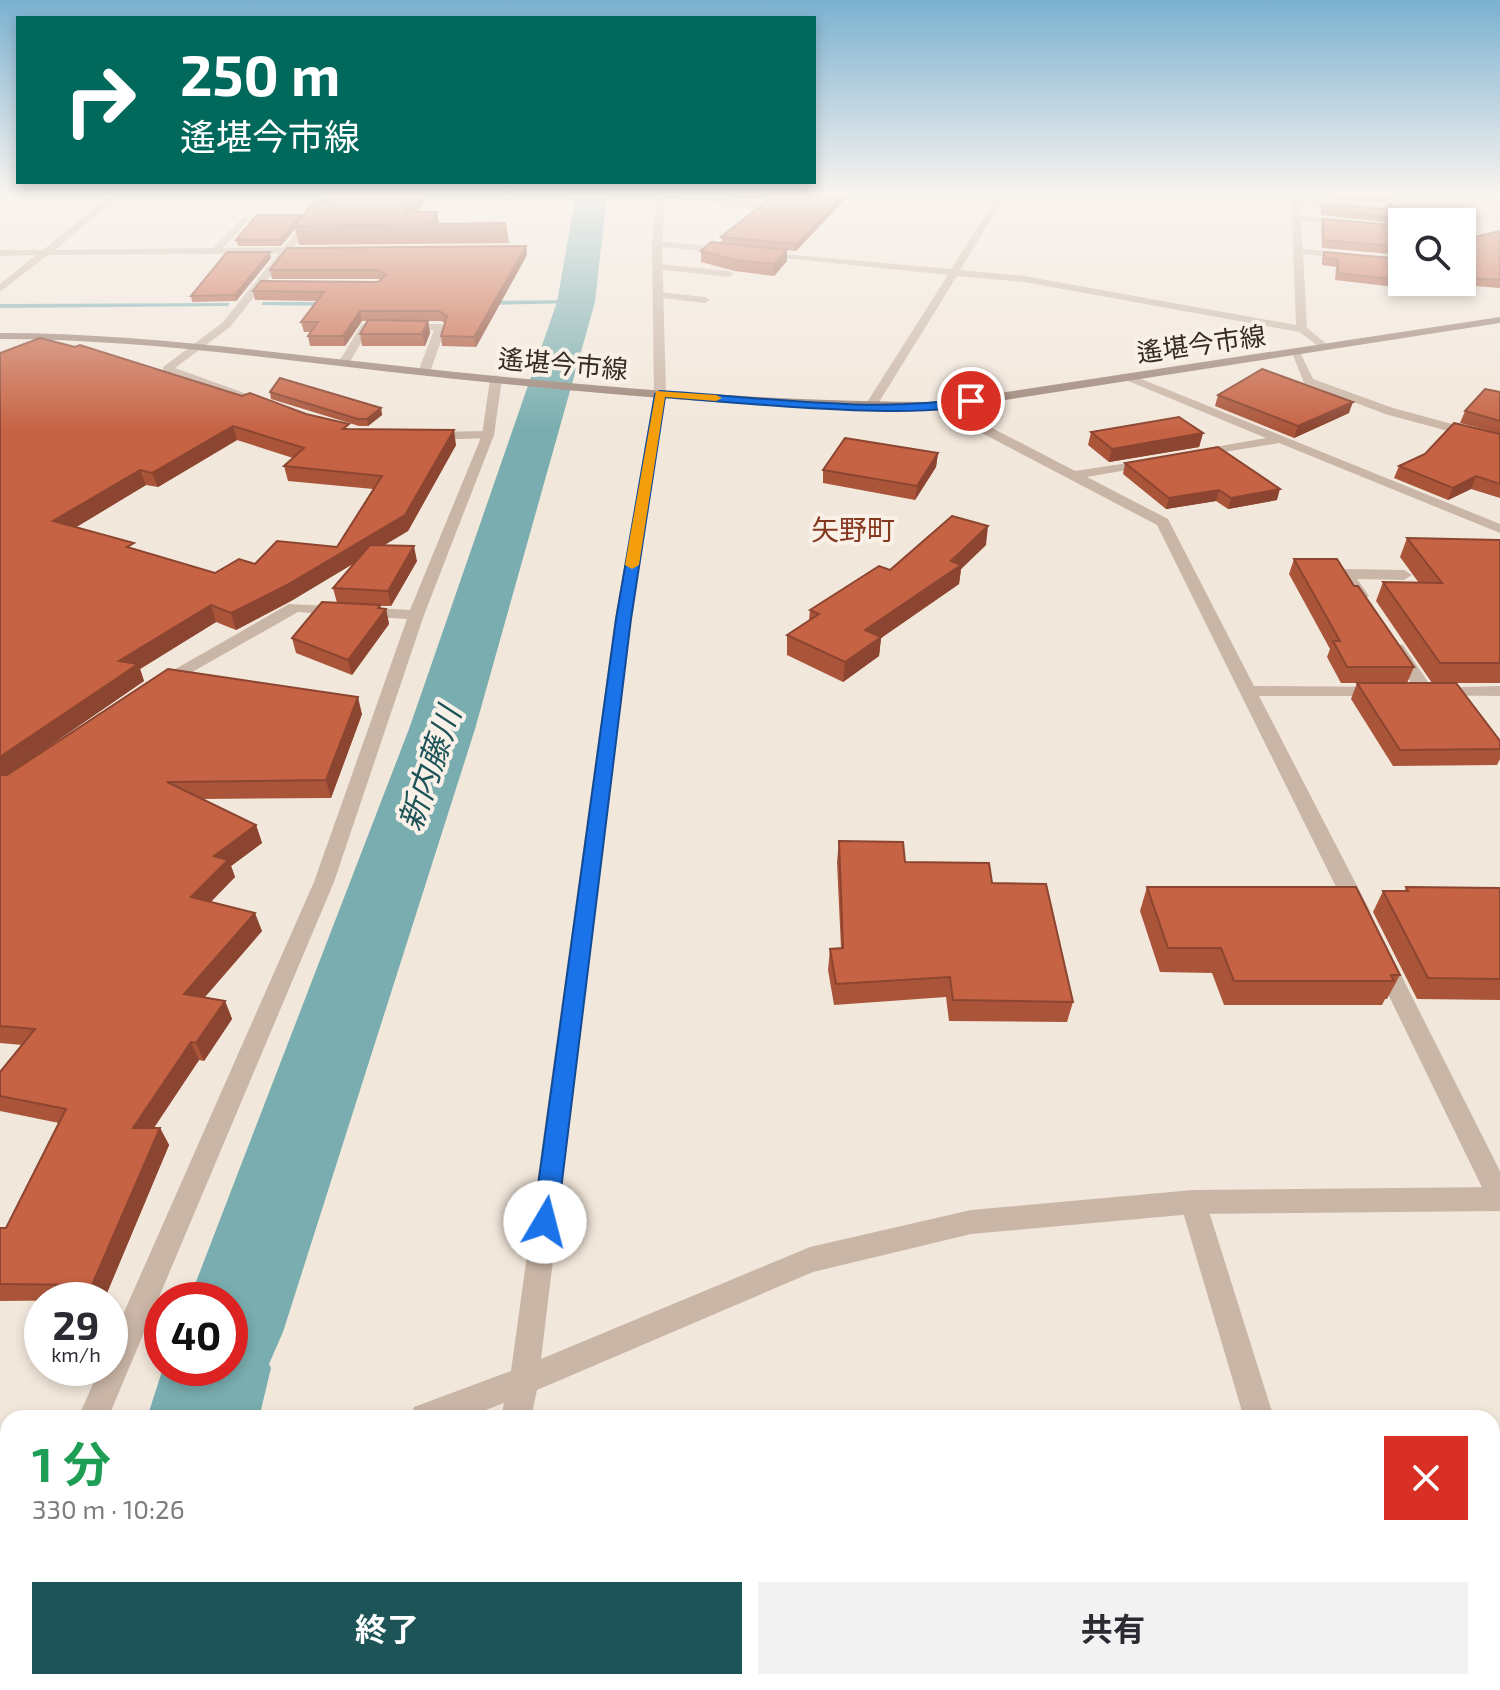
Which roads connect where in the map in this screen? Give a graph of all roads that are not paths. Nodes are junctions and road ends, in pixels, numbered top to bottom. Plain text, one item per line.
1 (20, 273) edge
2 (270, 273) edge
3 (658, 273) edge
4 (718, 273) edge
5 (943, 273) edge
6 (1298, 273) edge
7 (729, 274) edge
8 (955, 274) junction
9 (260, 285) junction
10 (275, 285) edge
11 (0, 289) edge
12 (658, 295) junction
13 (705, 300) dead end
14 (1500, 320) edge
15 (1302, 329) junction
16 (0, 336) edge
17 (1324, 347) junction
18 (194, 348) junction
19 (1295, 352) junction
20 (344, 363) junction
21 (424, 372) junction
22 (1125, 376) junction
23 (501, 379) junction
24 (660, 394) junction
25 (258, 402) edge
26 (940, 406) junction
27 (870, 407) junction
28 (488, 435) junction
29 (415, 436) edge
30 (1276, 440) junction
31 (1500, 441) edge
32 (1188, 455) edge
33 (1159, 461) edge
34 (1071, 476) junction
35 (1467, 516) junction
36 (1500, 529) edge
37 (1492, 543) edge
38 (1404, 575) dead end
39 (1373, 613) edge
40 (416, 615) junction
41 (1390, 639) edge
42 (145, 691) edge
43 (1250, 691) junction
44 (1409, 691) junction
45 (1500, 691) edge
46 (1500, 1199) edge
47 (1193, 1202) junction
48 (524, 1381) junction
49 (96, 1410) edge
50 (446, 1410) edge
51 (518, 1410) edge
52 (1257, 1410) edge

1 - 11 street
2 - 9 street
3 - 12 street
4 - 7 street
5 - 8 street
6 - 15 street
8 - 15 street
8 - 27 street
9 - 10 street
9 - 18 street
12 - 13 street
12 - 24 street
14 - 17 main road, 遙堪今市線
15 - 17 street
16 - 18 main road, 遙堪今市線
17 - 19 main road, 遙堪今市線
18 - 20 main road, 遙堪今市線
18 - 25 street
19 - 22 main road, 遙堪今市線
19 - 31 street
20 - 21 main road, 遙堪今市線
20 - 21 street
21 - 23 main road, 遙堪今市線
22 - 26 main road, 遙堪今市線
22 - 30 street
23 - 24 main road, 遙堪今市線
23 - 28 street
24 - 27 main road, 遙堪今市線
24 - 48 street
26 - 27 main road, 遙堪今市線
26 - 34 street
28 - 29 street
28 - 40 street
30 - 32 street
30 - 35 street
33 - 34 street
34 - 43 street
35 - 36 street
35 - 37 street
38 - 39 street
40 - 42 street
40 - 49 street
41 - 44 street
43 - 44 street
43 - 46 street
44 - 45 street
46 - 47 street
47 - 48 street
47 - 52 street
48 - 50 street
48 - 51 street

